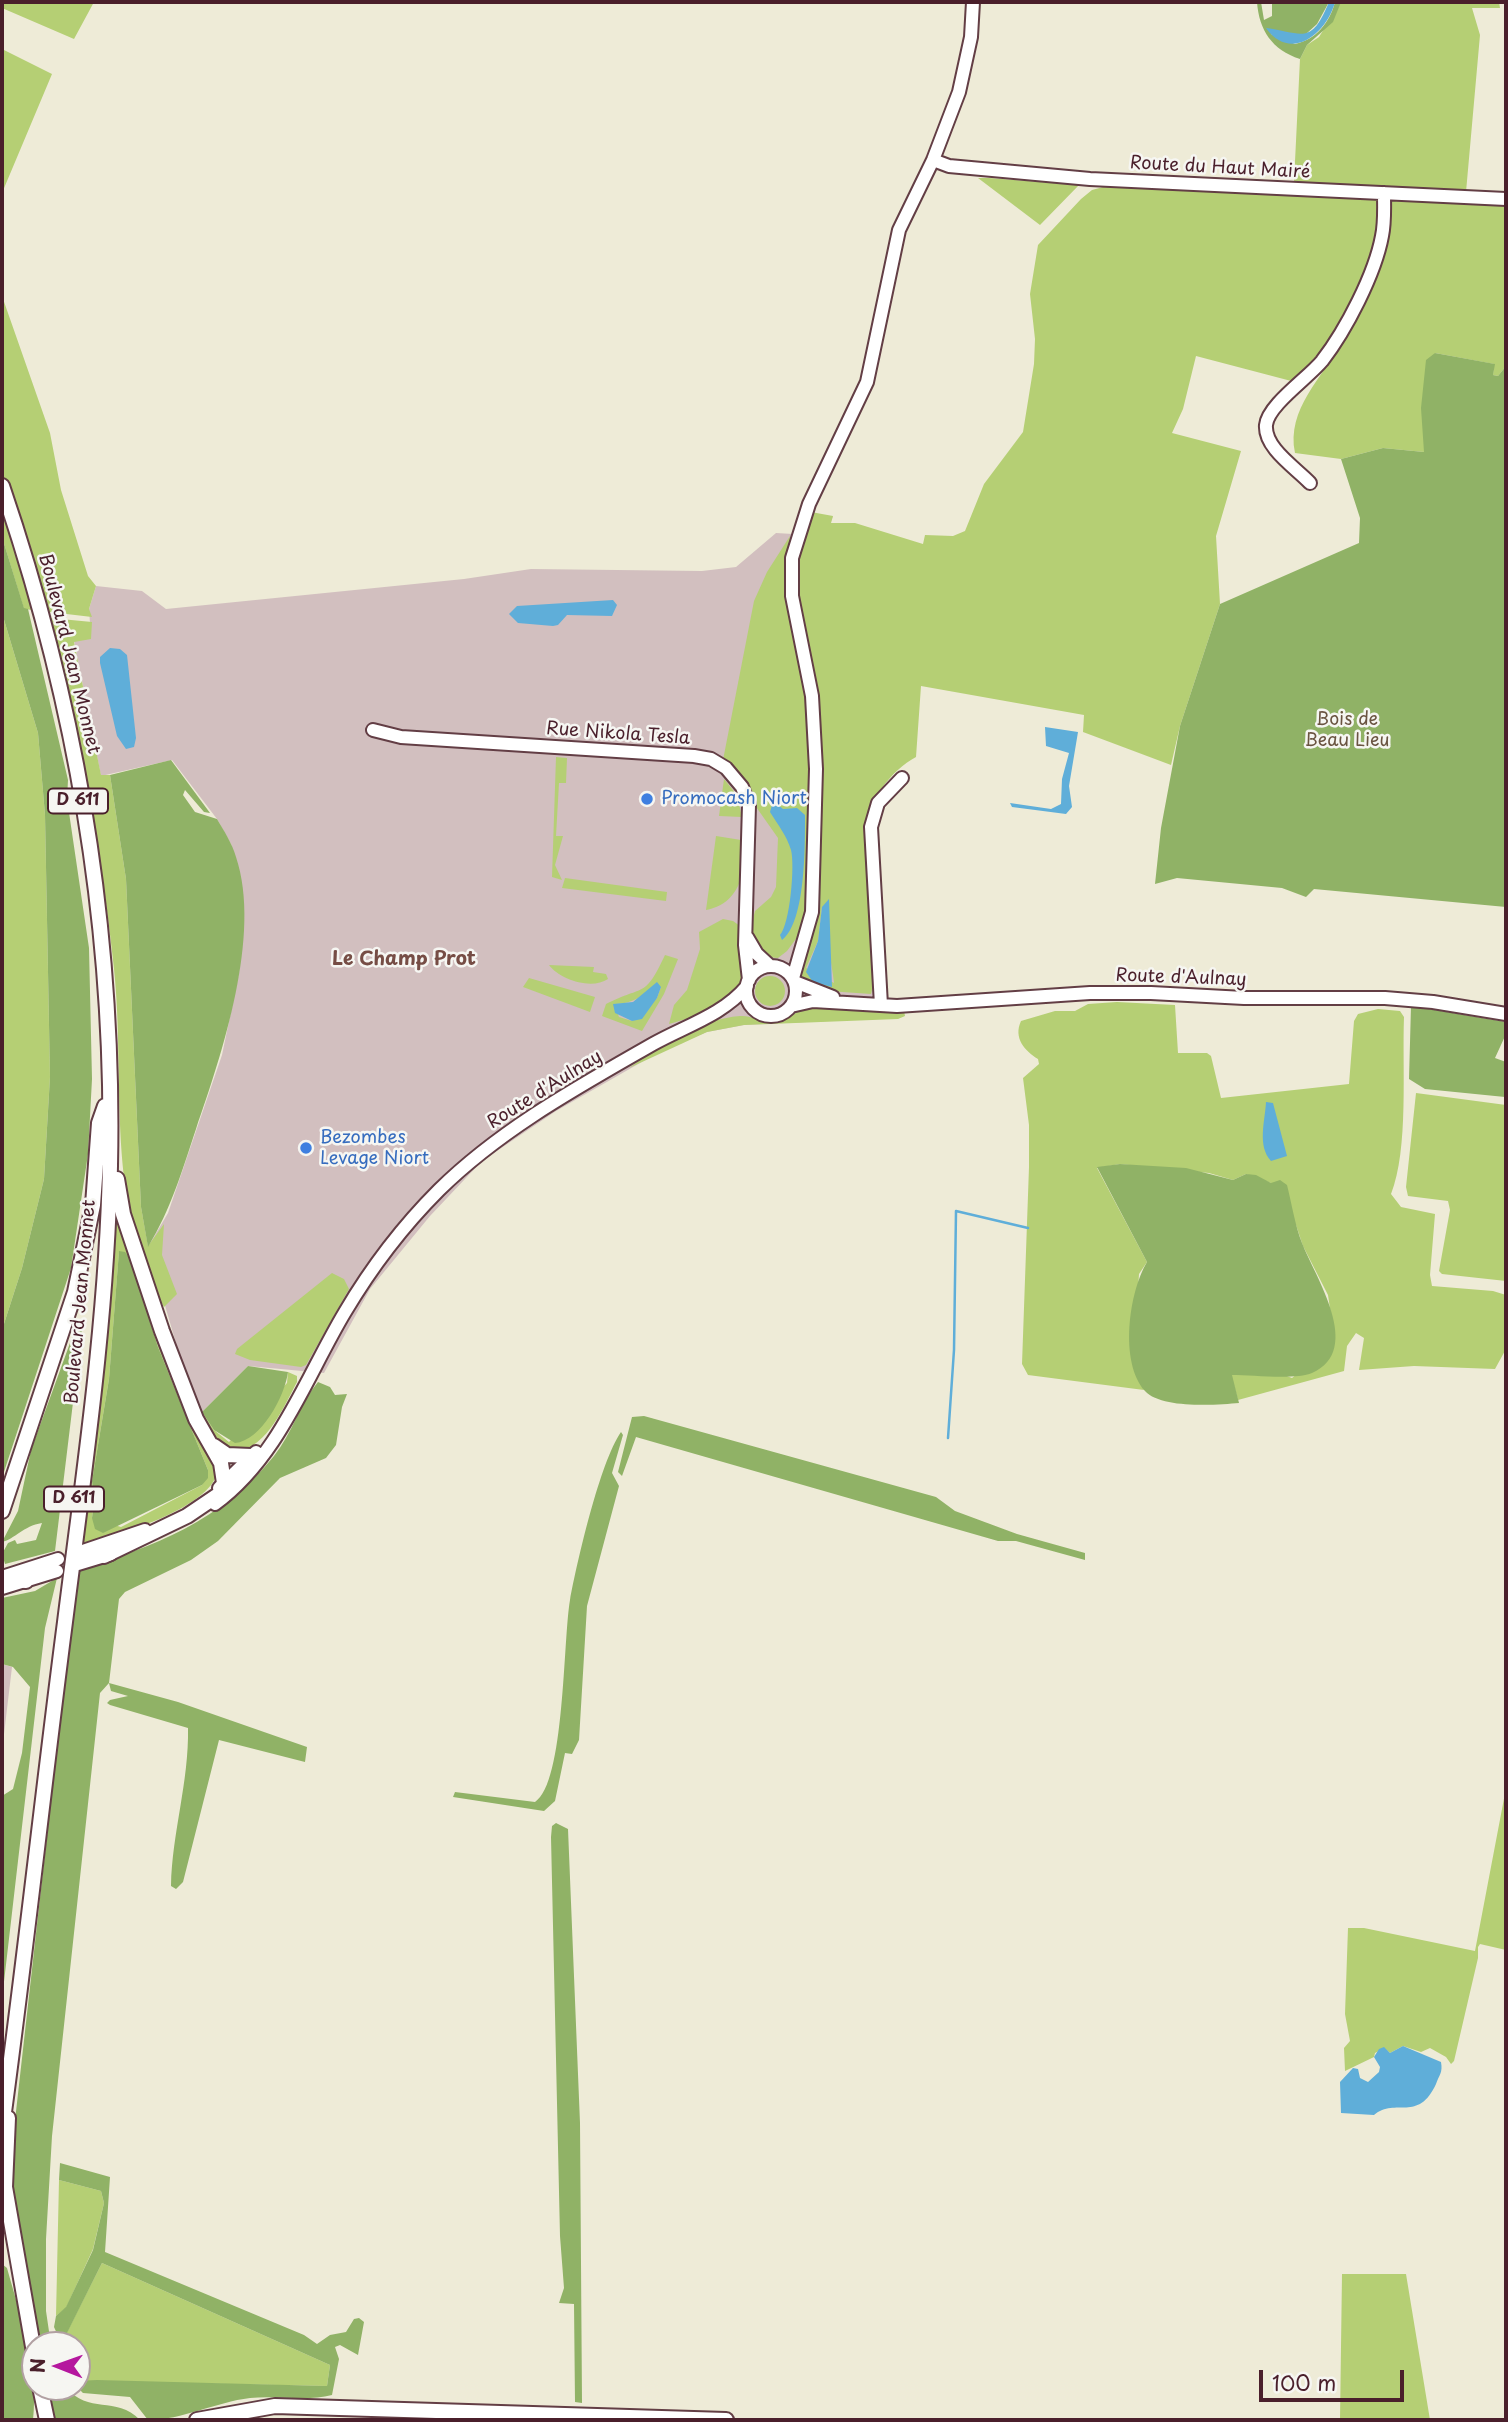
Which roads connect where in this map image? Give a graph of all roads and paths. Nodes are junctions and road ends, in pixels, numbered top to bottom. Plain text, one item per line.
1 (973, 2) edge
2 (933, 160) junction
3 (1384, 193) junction
4 (1506, 199) edge
5 (1310, 483) dead end
6 (2, 486) edge
7 (2, 505) edge
8 (373, 730) dead end
9 (902, 778) dead end
10 (809, 927) junction
11 (746, 936) junction
12 (772, 966) junction
13 (794, 980) junction
14 (748, 983) junction
15 (853, 1002) junction
16 (791, 1006) junction
17 (881, 1006) junction
18 (755, 1010) junction
19 (712, 1014) junction
20 (1506, 1014) edge
21 (108, 1111) junction
22 (281, 1427) junction
23 (212, 1444) junction
24 (251, 1457) junction
25 (224, 1483) junction
26 (2, 1511) edge
27 (104, 1556) junction
28 (2, 1577) edge
29 (26, 1581) junction
30 (2, 1588) edge
31 (32, 1893) junction
32 (2, 2080) edge
33 (2, 2127) edge
34 (30, 2331) edge
35 (43, 2401) edge
36 (47, 2420) edge
37 (197, 2420) edge
38 (726, 2420) edge

1 - 2 street
2 - 3 street, Route du Haut Mairé
2 - 10 street
3 - 4 street, Route du Haut Mairé
3 - 5 street
6 - 21 main road, Boulevard Jean Monnet / D 611
7 - 21 main road, Boulevard Jean Monnet / D 611
8 - 11 street, Rue Nikola Tesla
9 - 17 street
10 - 12 street
10 - 13 street
11 - 12 street
11 - 14 street, Rue Nikola Tesla
12 - 13 street
12 - 14 street
13 - 15 street, Route d'Aulnay
13 - 16 street
14 - 18 street
14 - 19 street, Route d'Aulnay
15 - 16 street, Route d'Aulnay
15 - 17 street, Route d'Aulnay
16 - 18 street
17 - 20 street, Route d'Aulnay
18 - 19 street, Route d'Aulnay
19 - 22 street, Route d'Aulnay
21 - 23 main road
21 - 26 main road
21 - 31 main road, Boulevard Jean Monnet / D 611
21 - 32 main road, Boulevard Jean Monnet / D 611
22 - 24 street
22 - 27 street
23 - 24 main road
23 - 25 main road
24 - 25 street
25 - 27 main road
25 - 27 street
28 - 29 main road
28 - 29 street
29 - 30 street
31 - 33 main road, Boulevard Jean Monnet / D 611
31 - 34 main road
35 - 36 main road
37 - 38 main road

